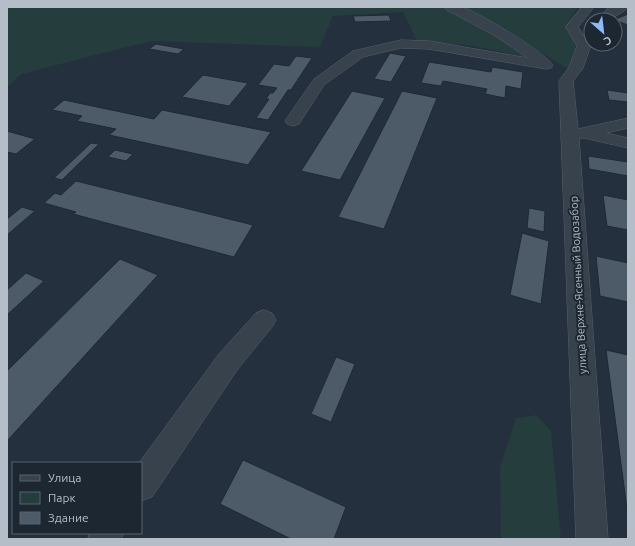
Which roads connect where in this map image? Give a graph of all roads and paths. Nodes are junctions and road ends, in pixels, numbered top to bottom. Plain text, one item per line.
1 (451, 7) edge
2 (622, 7) edge
3 (611, 12) edge
4 (583, 13) edge
5 (583, 38) edge
6 (584, 52) edge
7 (546, 65) junction
8 (566, 81) junction
9 (294, 121) dead end
10 (628, 123) edge
11 (578, 134) junction
12 (628, 143) edge
13 (264, 320) dead end
14 (142, 485) edge
15 (592, 539) edge

1 - 7 street
2 - 3 street
4 - 5 street
6 - 8 street
7 - 8 street
7 - 9 street
8 - 11 street, улица Верхне-Ясенный Водозабор
10 - 11 street
11 - 12 street
11 - 15 street, улица Верхне-Ясенный Водозабор
13 - 14 street

